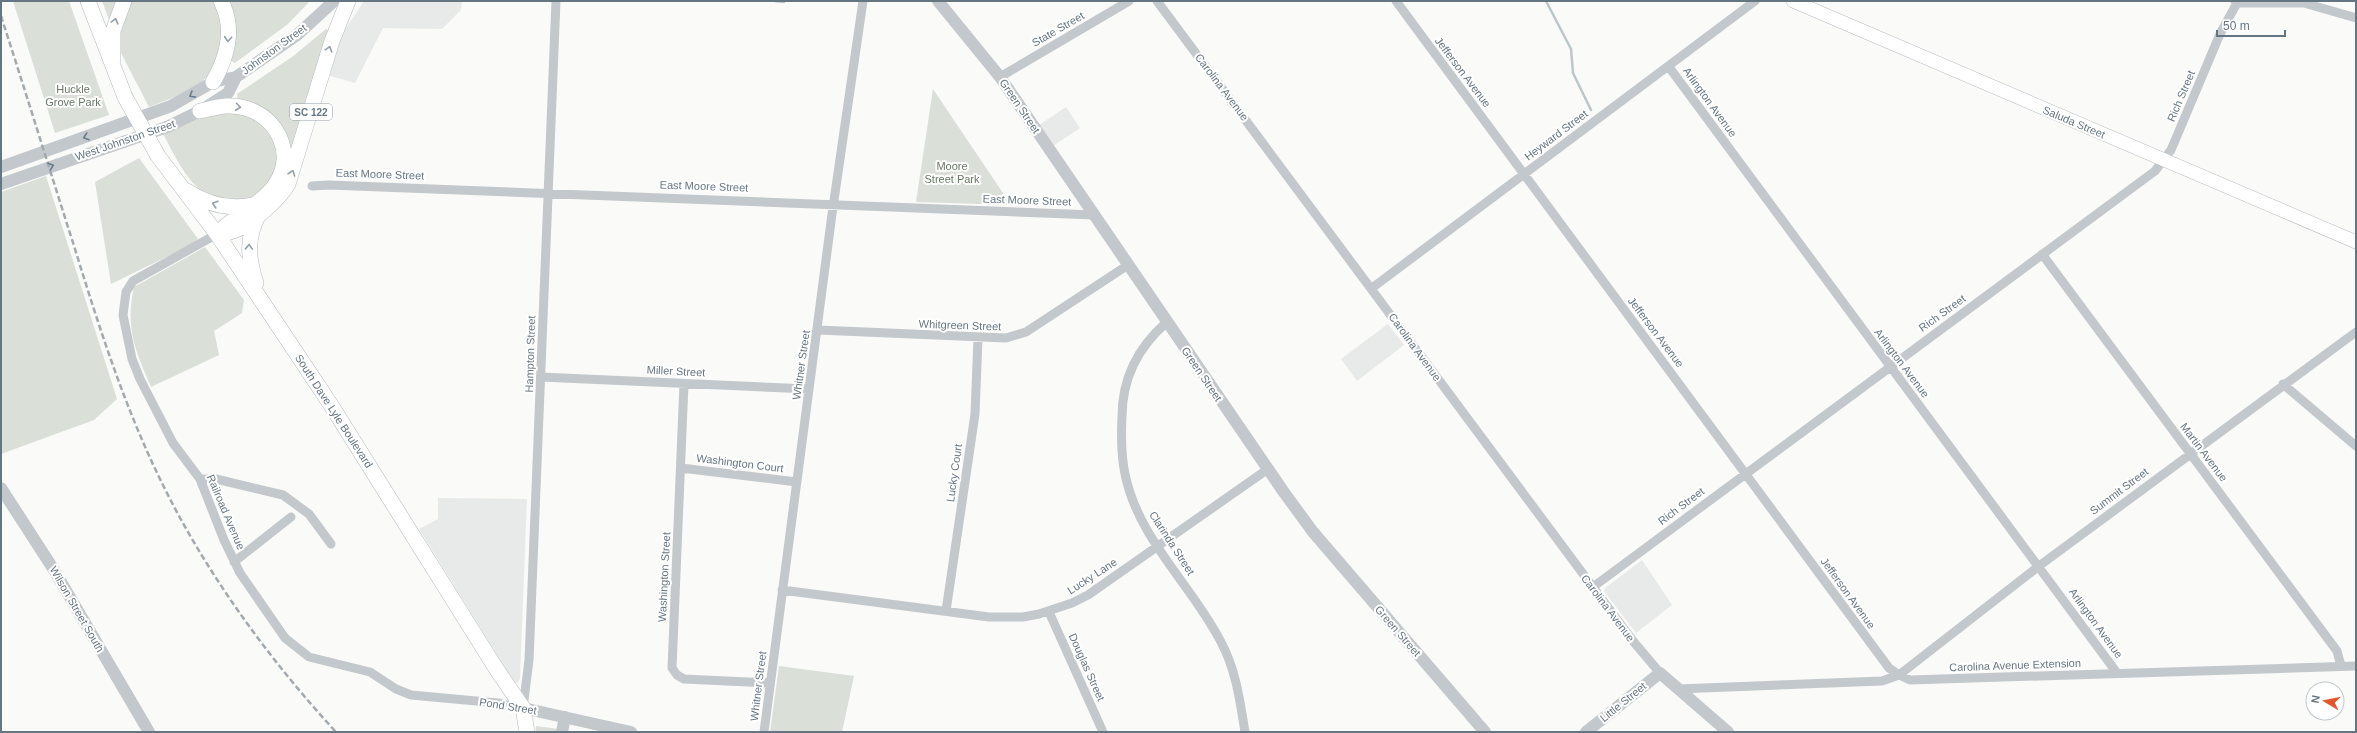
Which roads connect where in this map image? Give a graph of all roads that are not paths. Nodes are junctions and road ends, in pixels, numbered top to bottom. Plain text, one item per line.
1 (88, 1) edge
2 (124, 1) edge
3 (221, 1) edge
4 (334, 1) edge
5 (348, 1) edge
6 (556, 1) edge
7 (863, 1) edge
8 (938, 1) edge
9 (1129, 1) edge
10 (1157, 1) edge
11 (1396, 1) edge
12 (1755, 1) edge
13 (1793, 1) edge
14 (2236, 2) edge
15 (2356, 18) edge
16 (1669, 67) junction
17 (114, 70) junction
18 (236, 77) junction
19 (1000, 77) junction
20 (213, 82) junction
21 (200, 111) junction
22 (121, 125) joint
23 (2164, 161) junction
24 (1, 166) edge
25 (1524, 174) junction
26 (1, 184) edge
27 (312, 186) dead end
28 (182, 187) junction
29 (548, 192) junction
30 (834, 203) junction
31 (256, 209) junction
32 (1094, 215) junction
33 (217, 234) junction
34 (2356, 242) edge
35 (2042, 254) junction
36 (1128, 265) junction
37 (1372, 288) junction
38 (260, 298) junction
39 (1167, 322) junction
40 (818, 330) junction
41 (2356, 332) edge
42 (978, 338) junction
43 (1890, 367) junction
44 (541, 377) junction
45 (684, 384) junction
46 (2283, 384) junction
47 (809, 390) junction
48 (2356, 446) edge
49 (2190, 454) junction
50 (681, 468) junction
51 (1268, 469) junction
52 (1745, 473) junction
53 (200, 479) junction
54 (797, 482) junction
55 (1, 488) edge
56 (291, 516) dead end
57 (331, 544) dead end
58 (1157, 547) junction
59 (234, 562) junction
60 (2039, 566) junction
61 (1593, 587) junction
62 (782, 590) junction
63 (946, 611) junction
64 (1049, 612) junction
65 (2341, 666) junction
66 (2356, 666) edge
67 (1660, 673) junction
68 (2117, 673) junction
69 (1899, 675) junction
70 (387, 683) joint
71 (770, 683) junction
72 (1678, 689) junction
73 (523, 708) junction
74 (565, 718) junction
75 (148, 732) edge
76 (527, 732) edge
77 (562, 732) edge
78 (631, 732) edge
79 (764, 732) edge
80 (1103, 732) edge
81 (1244, 732) edge
82 (1484, 732) edge
83 (1586, 732) edge
84 (1728, 732) edge

1 - 17 main road, South Dave Lyle Boulevard
17 -> 2 main road
3 -> 20 main road
4 - 18 street, Johnston Street
31 -> 5 main road, SC 122
6 - 29 street, Hampton Street
7 - 30 street, Whitner Street
8 - 19 street, Green Street
9 - 19 street, State Street
10 - 37 street, Carolina Avenue
11 - 25 street, Jefferson Avenue
12 - 16 street, Heyward Street
13 - 23 main road, Saluda Street
14 - 15 street
14 - 23 street, Rich Street
16 - 25 street, Heyward Street
16 - 43 street, Arlington Avenue
17 - 28 main road, South Dave Lyle Boulevard, bridge
18 - 20 street, Johnston Street
18 - 21 street, West Johnston Street
19 - 32 street, Green Street
20 -> 22 street, Johnston Street
26 -> 21 street, West Johnston Street
21 -> 31 main road
22 -> 24 street, West Johnston Street
23 - 34 main road, Saluda Street
23 - 35 street, Rich Street
25 - 37 street, Heyward Street
25 - 52 street, Jefferson Avenue
27 - 29 street, East Moore Street
31 -> 28 main road
28 - 33 main road, South Dave Lyle Boulevard
29 - 30 street, East Moore Street
29 - 44 street, Hampton Street
30 - 32 street, East Moore Street
30 - 40 street, Whitner Street
31 - 33 main road, SC 122
38 -> 31 main road
32 - 36 street, Green Street
33 - 38 main road, South Dave Lyle Boulevard
33 - 53 street, Railroad Avenue
35 - 43 street, Rich Street
35 - 49 street, Martin Avenue
36 - 39 street, Green Street
36 - 42 street, Whitgreen Street
37 - 61 street, Carolina Avenue
38 - 73 main road, South Dave Lyle Boulevard
39 - 51 street, Green Street
39 - 58 street, Clarinda Street
40 - 42 street, Whitgreen Street
40 - 47 street, Whitner Street
41 - 46 street, Summit Street
42 - 63 street, Lucky Court
43 - 52 street, Rich Street
43 - 60 street, Arlington Avenue
44 - 45 street, Miller Street
44 - 73 street, Hampton Street
45 - 47 street, Miller Street
45 - 50 street, Washington Street
46 - 48 street
46 - 49 street, Summit Street
47 - 54 street, Whitner Street
49 - 60 street, Summit Street
49 - 65 street, Martin Avenue
50 - 54 street, Washington Court
50 - 71 street, Washington Street
51 - 58 street, Lucky Lane
51 - 82 street, Green Street
52 - 61 street, Rich Street
52 - 69 street, Jefferson Avenue
53 - 57 street
53 - 59 street, Railroad Avenue
54 - 62 street, Whitner Street
55 - 75 street, Wilson Street South
56 - 59 street
58 - 64 street, Lucky Lane
58 - 81 street, Clarinda Street
59 - 70 street, Railroad Avenue
60 - 68 street, Arlington Avenue
60 - 69 street, Summit Street
61 - 67 street, Carolina Avenue
62 - 63 street, Lucky Lane
62 - 71 street, Whitner Street
63 - 64 street, Lucky Lane
64 - 80 street, Douglas Street
65 - 66 street, Carolina Avenue Extension
65 - 68 street, Carolina Avenue Extension
67 - 72 street, Carolina Avenue
67 - 83 street, Little Street
68 - 69 street, Carolina Avenue Extension
69 - 72 street
70 - 73 street, Pond Street
71 - 79 street, Whitner Street
72 - 84 street, Carolina Avenue
73 - 74 street, Pond Street
73 - 76 main road, South Dave Lyle Boulevard
74 - 77 street
74 - 78 street, Pond Street

